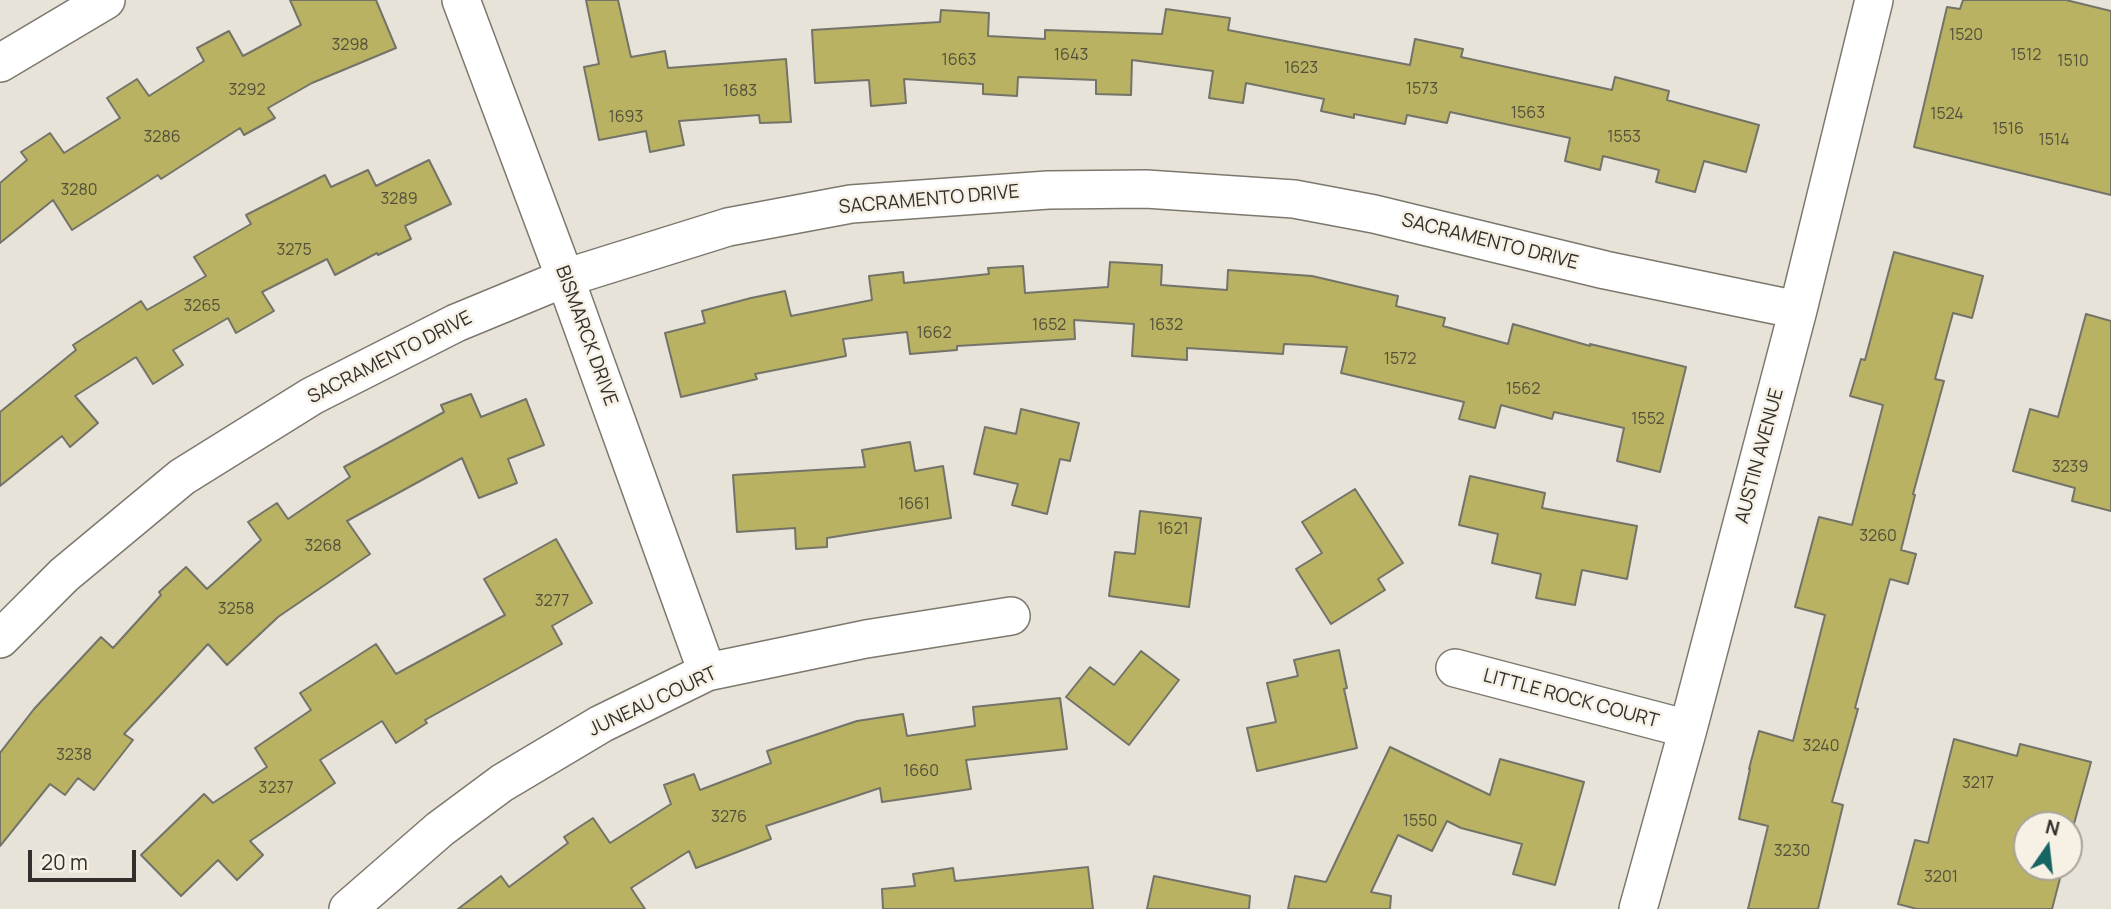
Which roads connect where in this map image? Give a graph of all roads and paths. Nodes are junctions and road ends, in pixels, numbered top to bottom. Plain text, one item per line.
1 (106, 0) edge
2 (461, 0) edge
3 (1874, 0) edge
4 (0, 64) edge
5 (565, 278) junction
6 (1798, 310) junction
7 (1010, 616) dead end
8 (0, 639) edge
9 (1455, 668) dead end
10 (707, 673) junction
11 (1688, 729) junction
12 (348, 909) edge
13 (1638, 909) edge

1 - 4 street
2 - 5 street, BISMARCK DRIVE
3 - 6 street, AUSTIN AVENUE
5 - 6 street, SACRAMENTO DRIVE
5 - 8 street, SACRAMENTO DRIVE
5 - 10 street, BISMARCK DRIVE
6 - 11 street, AUSTIN AVENUE
7 - 10 street, JUNEAU COURT
9 - 11 street, LITTLE ROCK COURT
10 - 12 street, JUNEAU COURT
11 - 13 street, AUSTIN AVENUE

